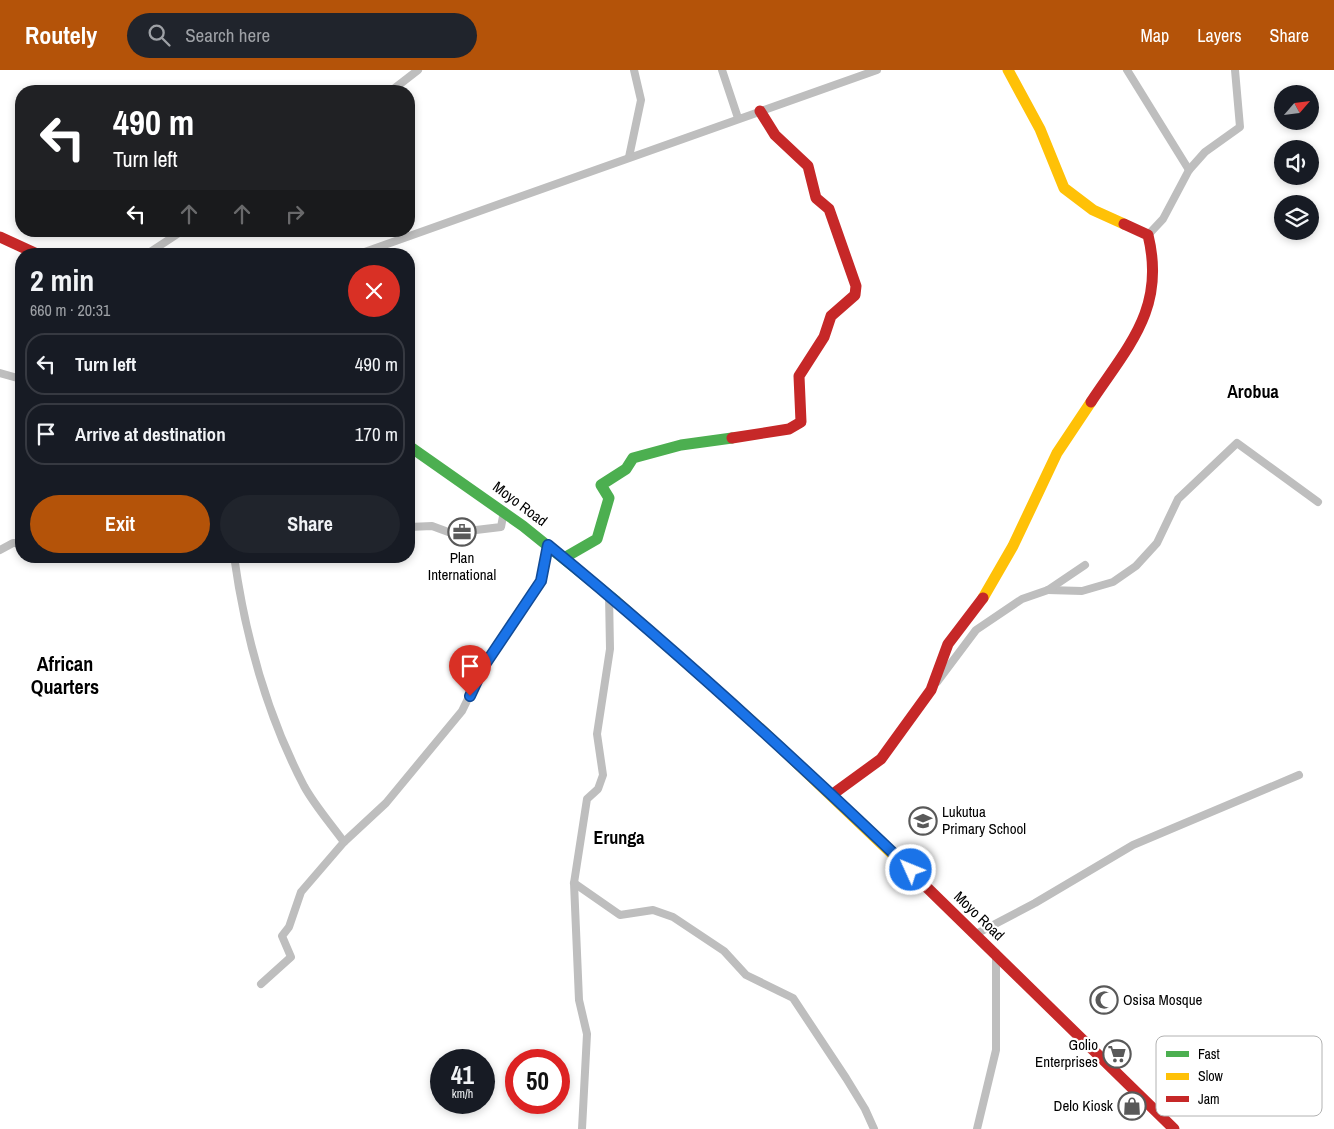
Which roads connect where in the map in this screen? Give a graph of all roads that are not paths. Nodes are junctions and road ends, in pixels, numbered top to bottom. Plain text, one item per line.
1 (418, 70) edge
2 (634, 70) edge
3 (722, 70) edge
4 (877, 70) edge
5 (1008, 70) edge
6 (1126, 70) edge
7 (1235, 70) edge
8 (399, 85) edge
9 (760, 111) junction
10 (738, 118) junction
11 (629, 157) junction
12 (1189, 170) junction
13 (415, 234) edge
14 (1148, 235) junction
15 (0, 237) edge
16 (173, 237) edge
17 (406, 237) edge
18 (24, 248) edge
19 (156, 248) edge
20 (376, 248) edge
21 (0, 374) edge
22 (15, 378) edge
23 (415, 450) edge
24 (1318, 502) dead end
25 (504, 511) junction
26 (415, 527) edge
27 (15, 543) edge
28 (548, 545) junction
29 (0, 550) edge
30 (564, 558) junction
31 (235, 563) edge
32 (1085, 565) dead end
33 (1048, 590) junction
34 (609, 594) junction
35 (931, 690) junction
36 (1299, 775) dead end
37 (833, 794) junction
38 (344, 842) junction
39 (574, 883) junction
40 (976, 934) junction
41 (996, 953) junction
42 (261, 984) dead end
43 (1156, 1111) edge
44 (1161, 1116) edge
45 (582, 1129) edge
46 (874, 1129) edge
47 (977, 1129) edge
48 (1174, 1129) edge

1 - 8 street
2 - 11 street
3 - 10 street
4 - 9 street
5 - 14 street
6 - 12 street
7 - 12 street
9 - 10 street
9 - 30 street
10 - 11 street
11 - 13 street
12 - 14 street
14 - 35 street
15 - 18 street
16 - 19 street
17 - 20 street
21 - 22 street
23 - 25 street, Moyo Road
24 - 33 street
25 - 26 street
25 - 28 street, Moyo Road
27 - 29 street
28 - 30 street, Moyo Road
28 - 38 street
30 - 34 street, Moyo Road
31 - 38 street
32 - 33 street
33 - 35 street
34 - 37 street, Moyo Road
34 - 39 street
35 - 37 street
36 - 40 street
37 - 40 street, Moyo Road
38 - 42 street
39 - 45 street
39 - 46 street
40 - 41 street, Moyo Road
41 - 43 street, Moyo Road
41 - 47 street
44 - 48 street, Moyo Road

